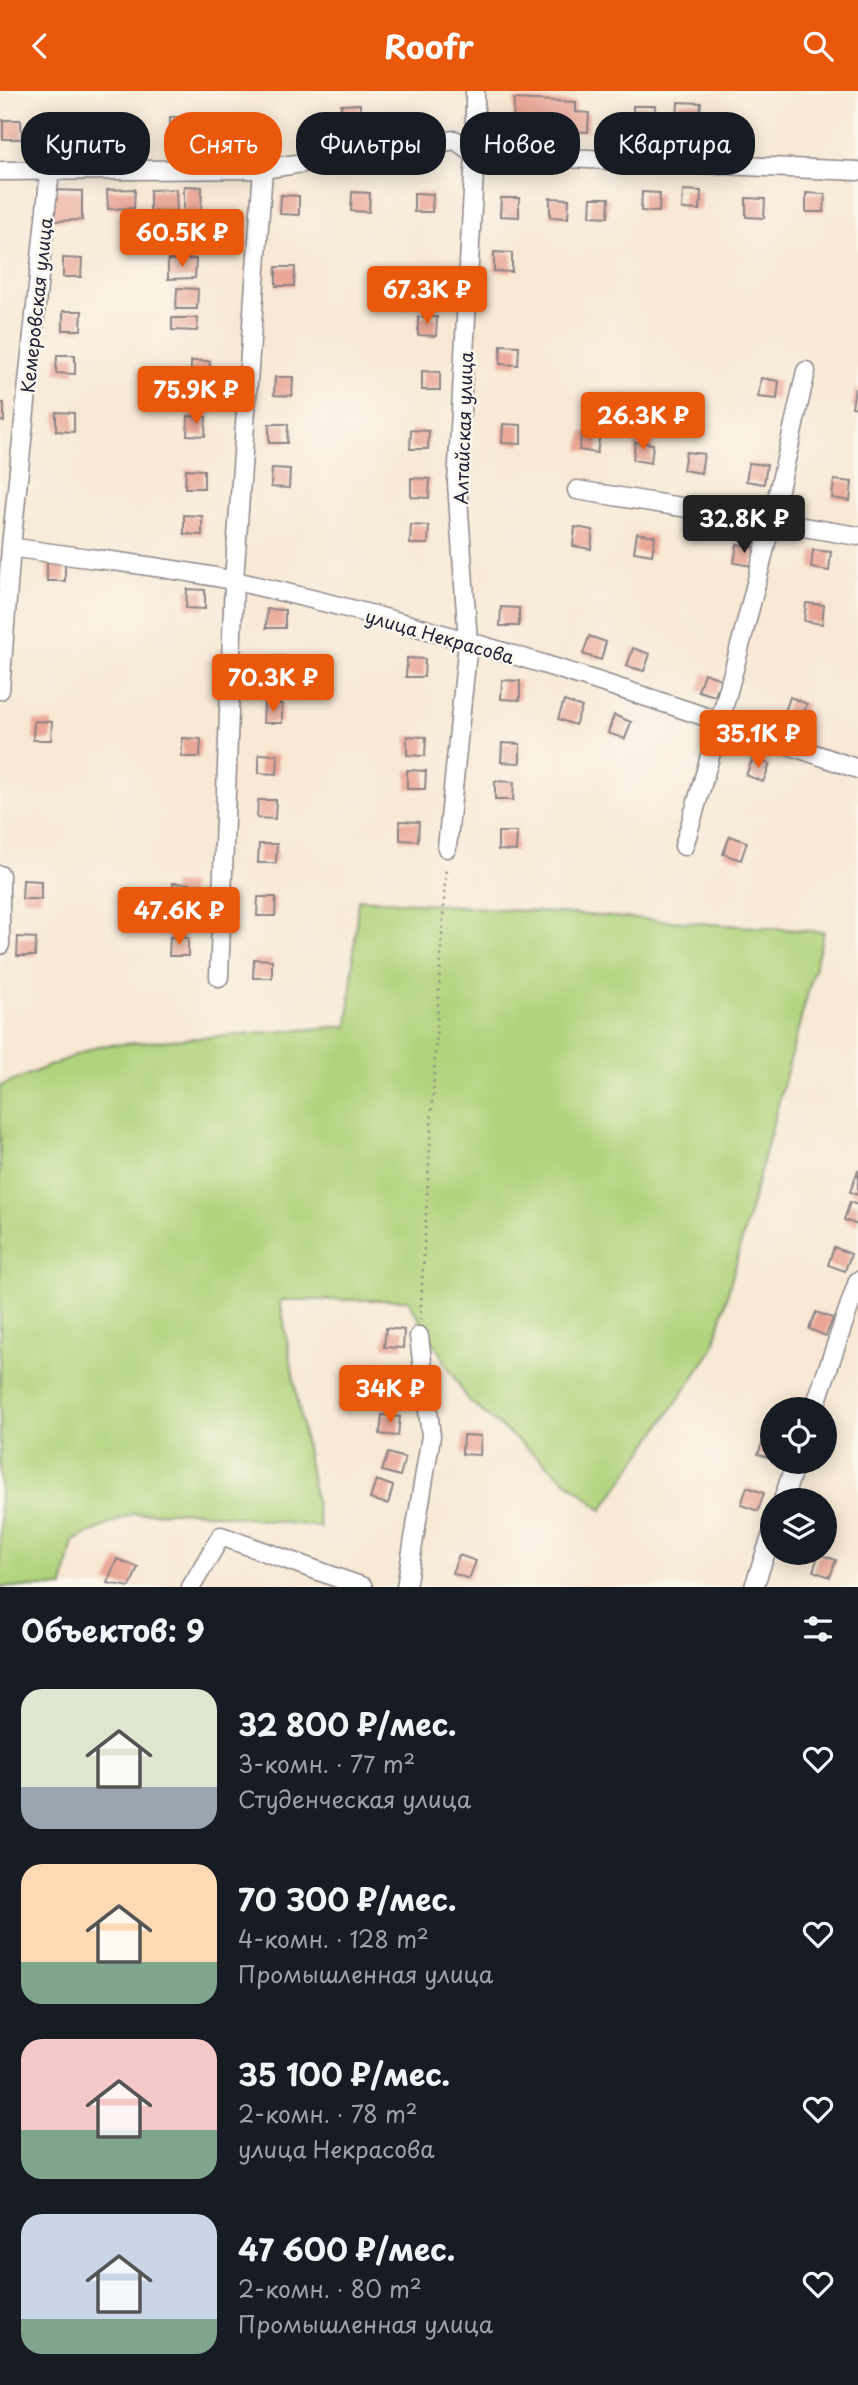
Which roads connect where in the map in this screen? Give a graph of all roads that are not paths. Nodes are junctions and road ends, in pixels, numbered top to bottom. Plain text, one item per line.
1 (475, 91) edge
2 (475, 112) edge
3 (460, 143) edge
4 (580, 159) edge
5 (282, 166) edge
6 (0, 171) edge
7 (21, 171) edge
8 (858, 171) edge
9 (49, 175) edge
10 (263, 175) edge
11 (474, 175) edge
12 (806, 371) dead end
13 (577, 490) dead end
14 (773, 523) junction
15 (858, 535) edge
16 (10, 547) junction
17 (234, 581) junction
18 (468, 642) junction
19 (0, 690) edge
20 (721, 722) junction
21 (858, 769) edge
22 (684, 846) dead end
23 (447, 848) road end
24 (0, 875) edge
25 (0, 945) edge
26 (219, 977) dead end
27 (858, 1281) edge
28 (419, 1336) road end
29 (818, 1397) edge
30 (761, 1565) edge
31 (191, 1587) edge
32 (362, 1587) edge
33 (406, 1587) edge
34 (754, 1587) edge

1 - 2 street, Алтайская улица
3 - 5 street
4 - 8 street
6 - 7 street
9 - 16 street, Кемеровская улица
10 - 17 street
11 - 18 street, Алтайская улица
12 - 14 street
13 - 14 street
14 - 15 street
14 - 20 street
16 - 17 street, улица Некрасова
16 - 19 street, Кемеровская улица
17 - 18 street, улица Некрасова
17 - 26 street
18 - 20 street, улица Некрасова
18 - 23 street, Алтайская улица
20 - 21 street, улица Некрасова
20 - 22 street
24 - 25 street
27 - 29 street
28 - 33 street
30 - 34 street
31 - 32 street

